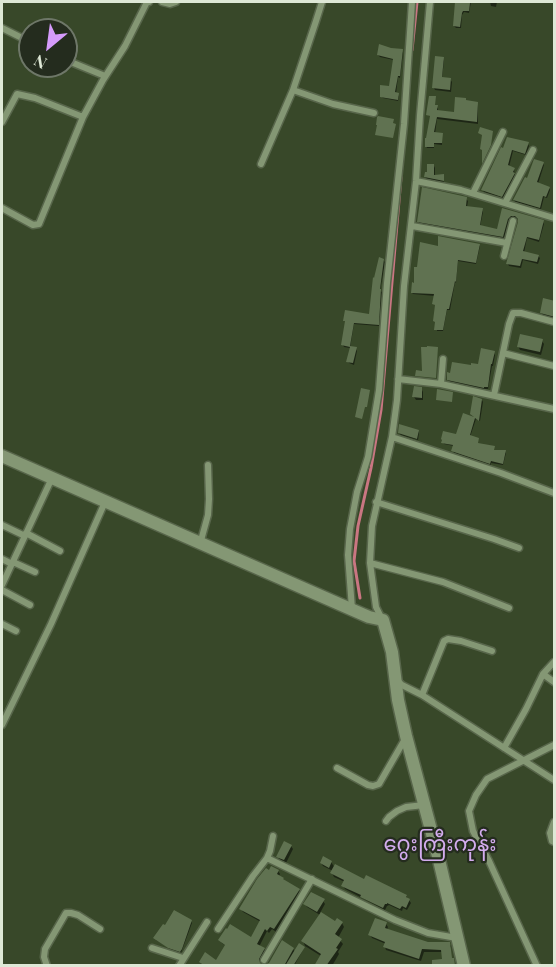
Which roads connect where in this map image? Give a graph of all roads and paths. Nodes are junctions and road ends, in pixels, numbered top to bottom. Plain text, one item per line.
1 (149, 2) edge
2 (162, 2) edge
3 (176, 2) edge
4 (322, 2) edge
5 (412, 2) edge
6 (430, 2) edge
7 (2, 28) edge
8 (18, 36) edge
9 (78, 65) edge
10 (105, 76) junction
11 (293, 90) junction
12 (374, 113) dead end
13 (83, 117) junction
14 (2, 122) edge
15 (503, 132) dead end
16 (533, 150) dead end
17 (261, 164) dead end
18 (416, 181) junction
19 (473, 193) junction
20 (505, 203) junction
21 (2, 208) edge
22 (555, 218) edge
23 (513, 221) dead end
24 (412, 226) junction
25 (507, 243) junction
26 (504, 256) dead end
27 (555, 322) edge
28 (503, 353) junction
29 (443, 359) dead end
30 (555, 366) edge
31 (398, 379) junction
32 (441, 384) junction
33 (494, 395) junction
34 (555, 409) edge
35 (392, 438) junction
36 (2, 456) edge
37 (208, 465) dead end
38 (52, 478) junction
39 (555, 493) edge
40 (105, 501) junction
41 (376, 502) junction
42 (2, 525) edge
43 (26, 535) junction
44 (200, 544) junction
45 (519, 548) dead end
46 (60, 551) dead end
47 (2, 559) edge
48 (13, 563) junction
49 (370, 563) junction
50 (34, 572) dead end
51 (2, 588) edge
52 (30, 605) dead end
53 (509, 608) dead end
54 (352, 610) junction
55 (383, 620) junction
56 (2, 624) edge
57 (16, 631) dead end
58 (492, 651) dead end
59 (555, 663) edge
60 (543, 674) junction
61 (396, 678) junction
62 (555, 682) edge
63 (422, 695) junction
64 (2, 725) edge
65 (406, 736) junction
66 (555, 745) edge
67 (504, 748) junction
68 (524, 760) junction
69 (336, 768) dead end
70 (555, 780) edge
71 (424, 805) junction
72 (386, 821) dead end
73 (555, 822) edge
74 (273, 836) dead end
75 (555, 842) edge
76 (267, 858) junction
77 (312, 879) junction
78 (207, 922) dead end
79 (100, 929) dead end
80 (218, 929) dead end
81 (457, 938) junction
82 (152, 948) dead end
83 (183, 958) junction
84 (264, 960) dead end
85 (47, 966) edge
86 (179, 966) edge
87 (464, 966) edge
88 (537, 966) edge

1 - 10 street
2 - 3 street
4 - 11 street
5 - 54 street
6 - 18 street
7 - 8 street
9 - 10 street
10 - 13 street
11 - 12 street
11 - 17 street
13 - 14 street
13 - 21 street
15 - 19 street
16 - 20 street
18 - 19 street
18 - 24 street
19 - 20 street
20 - 22 street
23 - 25 street
24 - 25 street
24 - 31 street
25 - 26 street
27 - 28 street
28 - 30 street
28 - 33 street
29 - 32 street
31 - 32 street
31 - 35 street
32 - 33 street
33 - 34 street
35 - 39 street
35 - 41 street
36 - 38 street
37 - 44 street
38 - 40 street
38 - 43 street
40 - 44 street
40 - 64 street
41 - 45 street
41 - 49 street
42 - 43 street
43 - 46 street
43 - 48 street
44 - 54 street
47 - 48 street
48 - 50 street
48 - 51 street
49 - 53 street
49 - 55 street
51 - 52 street
54 - 55 street
55 - 61 street
56 - 57 street
58 - 63 street
59 - 60 street
60 - 62 street
60 - 67 street
61 - 63 street
61 - 65 street
63 - 67 street
65 - 69 street
65 - 71 street
66 - 68 street
67 - 68 street
68 - 70 street
68 - 88 street
71 - 72 street
71 - 81 street
73 - 75 street
74 - 76 street
76 - 77 street
76 - 80 street
77 - 81 street
77 - 84 street
78 - 83 street
79 - 85 street
81 - 87 street
82 - 83 street
83 - 86 street

